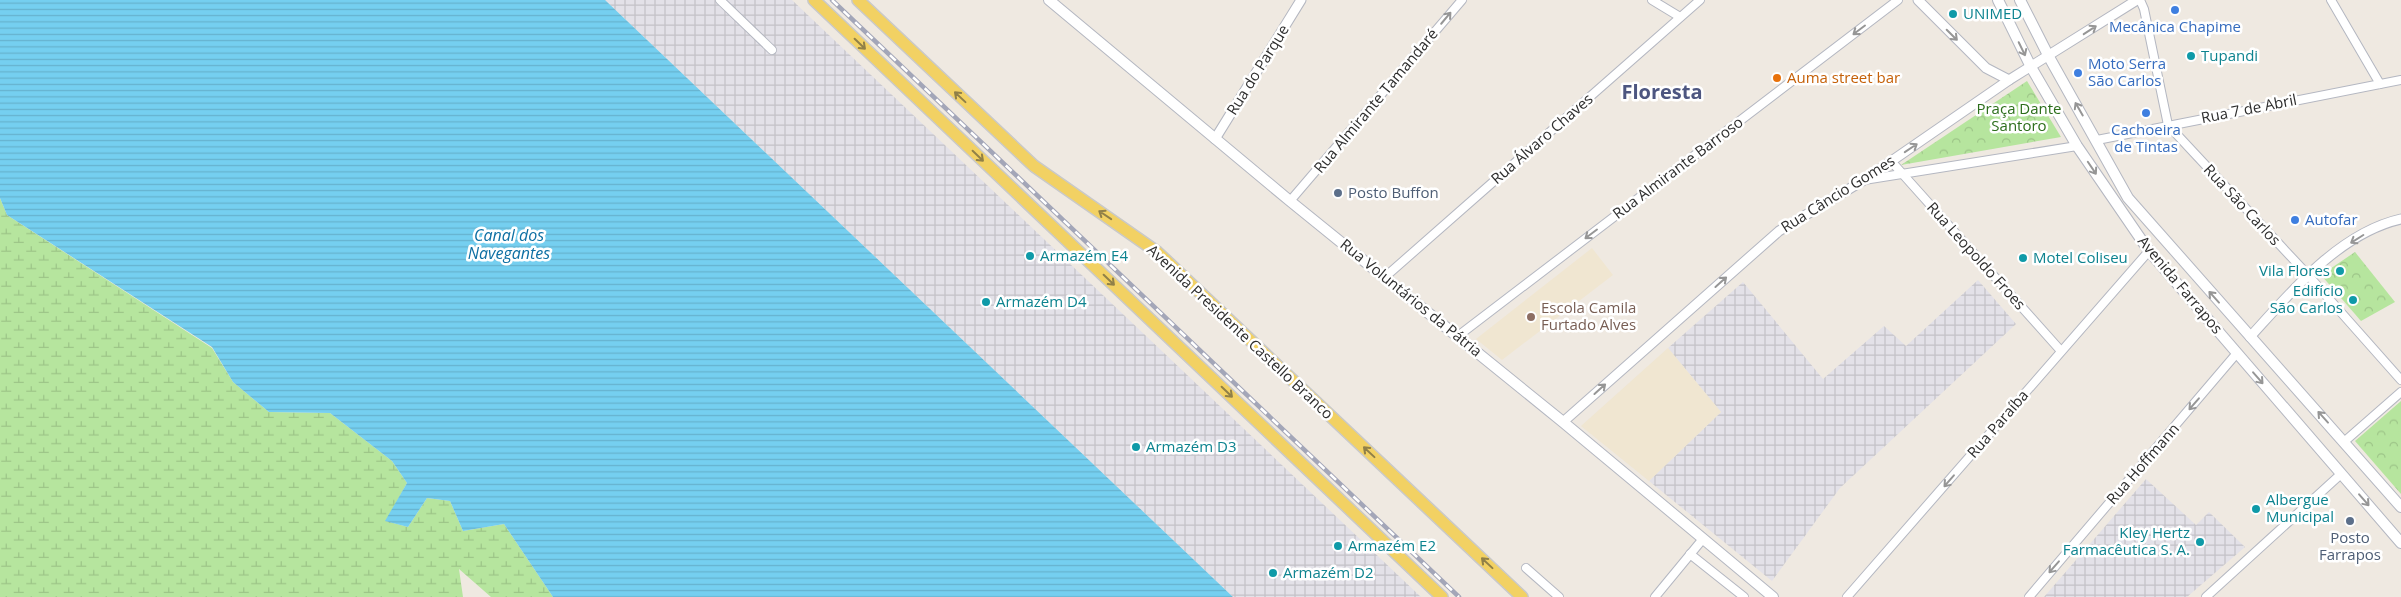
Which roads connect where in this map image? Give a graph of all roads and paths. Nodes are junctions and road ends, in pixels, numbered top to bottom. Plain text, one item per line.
1 (720, 0) edge
2 (814, 0) edge
3 (858, 0) edge
4 (1049, 0) edge
5 (1301, 0) edge
6 (1462, 0) edge
7 (1652, 0) edge
8 (1700, 0) edge
9 (1898, 0) edge
10 (1918, 0) edge
11 (1998, 0) edge
12 (2020, 0) edge
13 (2138, 0) edge
14 (2331, 0) edge
15 (1680, 17) junction
16 (772, 50) dead end
17 (2049, 56) junction
18 (2031, 67) junction
19 (2009, 80) junction
20 (2401, 80) edge
21 (2380, 84) junction
22 (2168, 125) junction
23 (1215, 139) junction
24 (2097, 140) junction
25 (2077, 146) junction
26 (1891, 161) junction
27 (1903, 175) junction
28 (1864, 180) junction
29 (1290, 202) junction
30 (2401, 219) edge
31 (2149, 251) junction
32 (2307, 274) junction
33 (1385, 277) junction
34 (1458, 336) junction
35 (2250, 337) junction
36 (2061, 352) junction
37 (2237, 353) junction
38 (2401, 380) edge
39 (2401, 392) edge
40 (1563, 422) junction
41 (2345, 441) junction
42 (2341, 474) junction
43 (2401, 507) edge
44 (1702, 540) junction
45 (2401, 543) edge
46 (1690, 554) junction
47 (1526, 568) dead end
48 (1442, 597) edge
49 (1522, 597) edge
50 (1559, 597) edge
51 (1655, 597) edge
52 (1744, 597) edge
53 (1772, 597) edge
54 (1847, 597) edge
55 (2029, 597) edge
56 (2206, 597) edge

1 - 16 street
2 -> 48 main road
49 -> 3 main road, Avenida Presidente Castello Branco
4 - 23 main road, Rua Voluntários da Pátria
5 - 23 street, Rua do Parque
29 -> 6 street, Rua Almirante Tamandaré
7 - 15 street
8 - 15 street, Rua Álvaro Chaves
9 -> 34 street, Rua Almirante Barroso
10 -> 19 street
11 -> 18 main road, Avenida Farrapos
12 - 17 main road, Avenida Farrapos
17 -> 13 street, Rua Câncio Gomes
13 - 22 street
14 - 21 street
15 - 33 street, Rua Álvaro Chaves
17 - 18 street, Rua Câncio Gomes
24 -> 17 main road, Avenida Farrapos
18 - 19 street, Rua Câncio Gomes
18 - 25 main road, Avenida Farrapos
26 -> 19 street, Rua Câncio Gomes
20 - 21 street, Rua 7 de Abril
21 - 22 street, Rua 7 de Abril
22 - 24 street, Rua 7 de Abril
22 - 32 street, Rua São Carlos
23 - 29 main road, Rua Voluntários da Pátria
35 -> 24 main road, Avenida Farrapos
25 - 27 street
25 -> 31 main road, Avenida Farrapos
26 - 27 street, Rua Leopoldo Froes
26 - 28 street, Rua Câncio Gomes
27 - 28 street
27 - 36 street, Rua Leopoldo Froes
40 -> 28 street, Rua Câncio Gomes
29 - 33 main road, Rua Voluntários da Pátria
30 -> 32 street
31 - 36 street, Rua Paraíba
31 - 37 main road, Avenida Farrapos
32 - 35 street
32 - 38 street, Rua São Carlos
33 - 34 main road, Rua Voluntários da Pátria
34 - 40 main road, Rua Voluntários da Pátria
41 -> 35 main road, Avenida Farrapos
36 -> 54 street, Rua Paraíba
37 -> 42 main road, Avenida Farrapos
37 -> 55 street, Rua Hoffmann
39 - 41 street
40 - 44 main road, Rua Voluntários da Pátria
41 - 43 main road, Avenida Farrapos
42 -> 45 main road, Avenida Farrapos
42 - 56 street
44 - 46 street
44 - 53 main road, Rua Voluntários da Pátria
46 - 51 street
46 - 52 street
47 - 50 street

